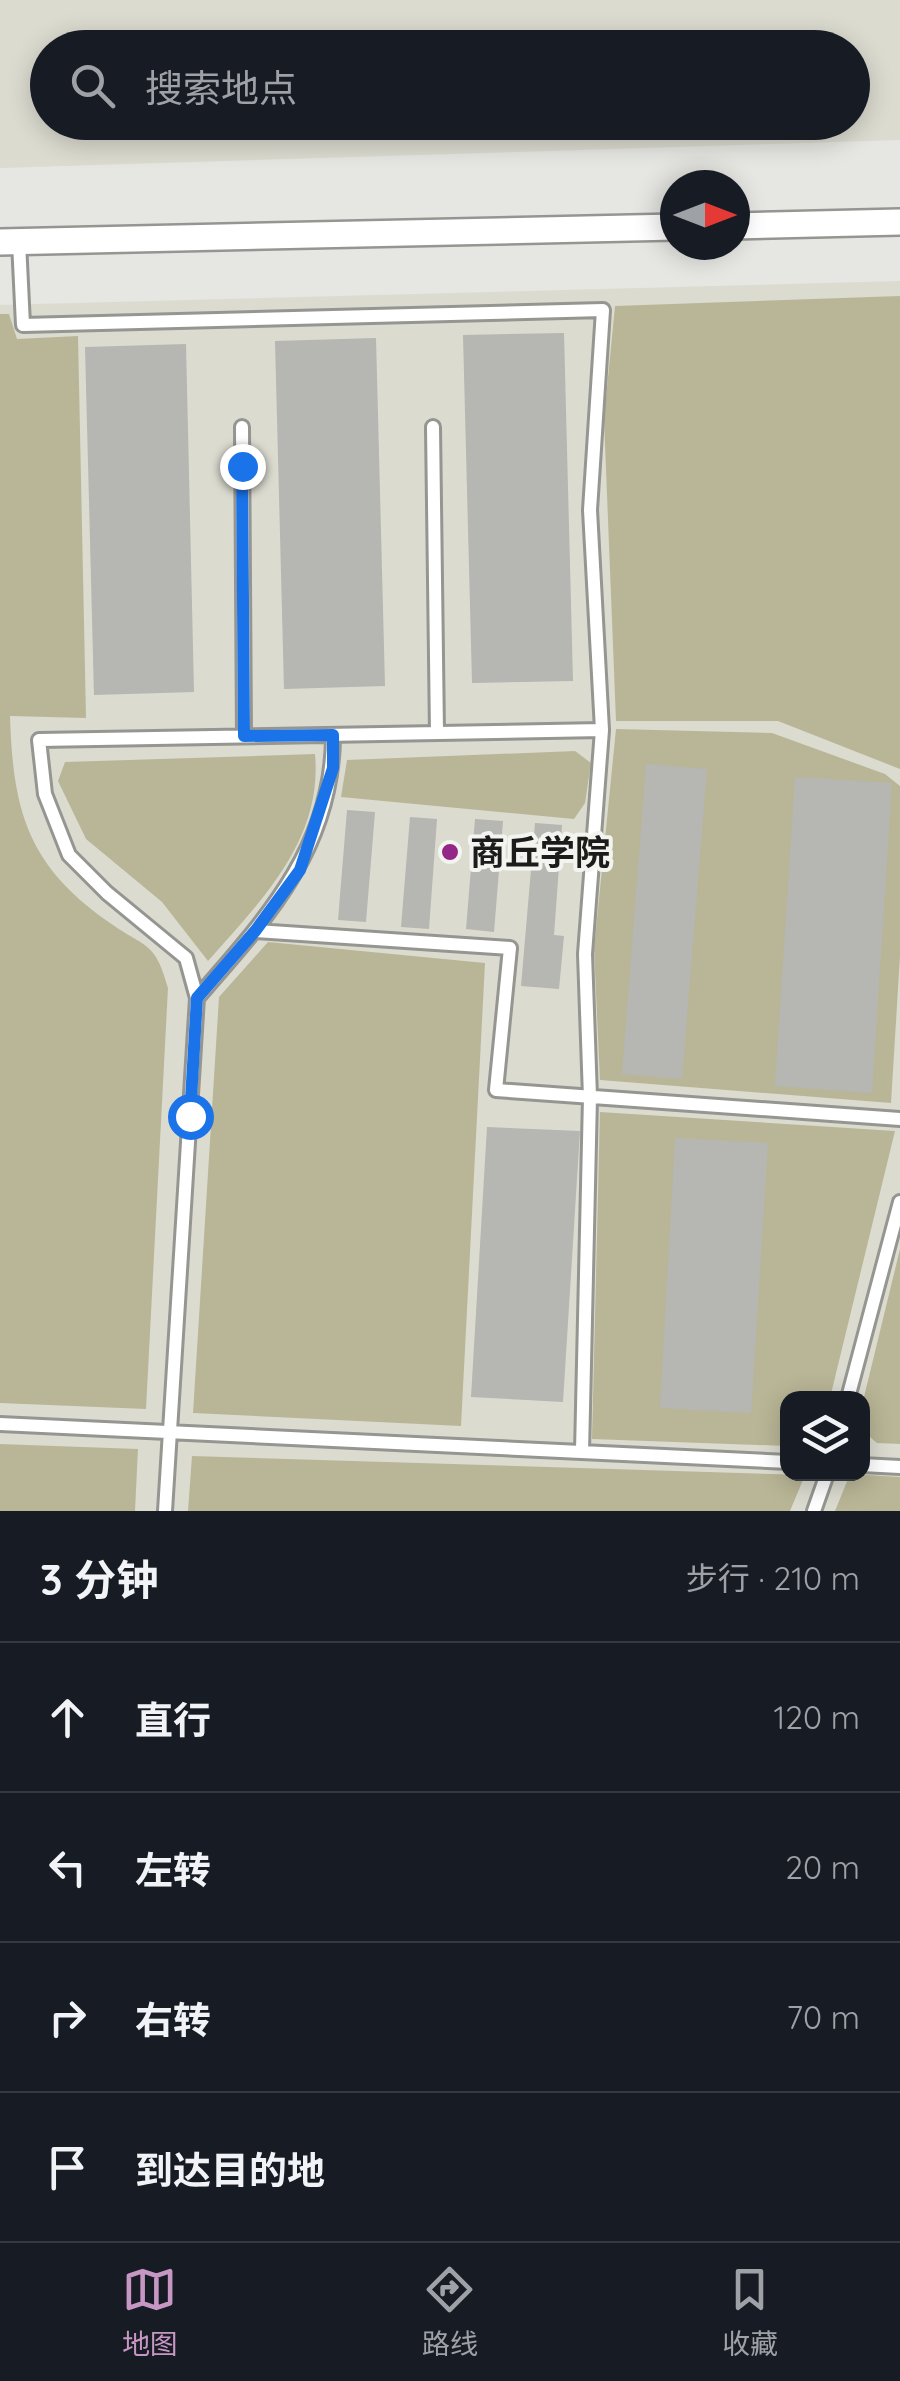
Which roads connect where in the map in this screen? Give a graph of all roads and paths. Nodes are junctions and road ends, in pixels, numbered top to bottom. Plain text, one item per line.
1 (900, 222) edge
2 (750, 226) edge
3 (660, 227) edge
4 (10, 242) edge
5 (242, 427) dead end
6 (433, 427) dead end
7 (602, 730) junction
8 (437, 733) junction
9 (333, 735) junction
10 (244, 736) junction
11 (256, 930) junction
12 (197, 998) junction
13 (590, 1097) junction
14 (900, 1120) edge
15 (900, 1202) edge
16 (850, 1391) edge
17 (0, 1424) edge
18 (169, 1432) junction
19 (582, 1452) junction
20 (780, 1462) edge
21 (870, 1466) edge
22 (900, 1467) edge
23 (825, 1481) edge
24 (165, 1511) edge
25 (814, 1511) edge

1 - 2 street
3 - 4 street
4 - 7 lane
5 - 10 lane
6 - 8 lane
7 - 8 lane
7 - 13 lane
8 - 9 lane
9 - 10 lane
9 - 11 lane
10 - 12 lane
11 - 12 lane
11 - 13 lane
12 - 18 lane
13 - 14 lane
13 - 19 lane
15 - 16 lane
17 - 18 lane
18 - 19 lane
18 - 24 lane
19 - 20 lane
21 - 22 lane
23 - 25 lane

